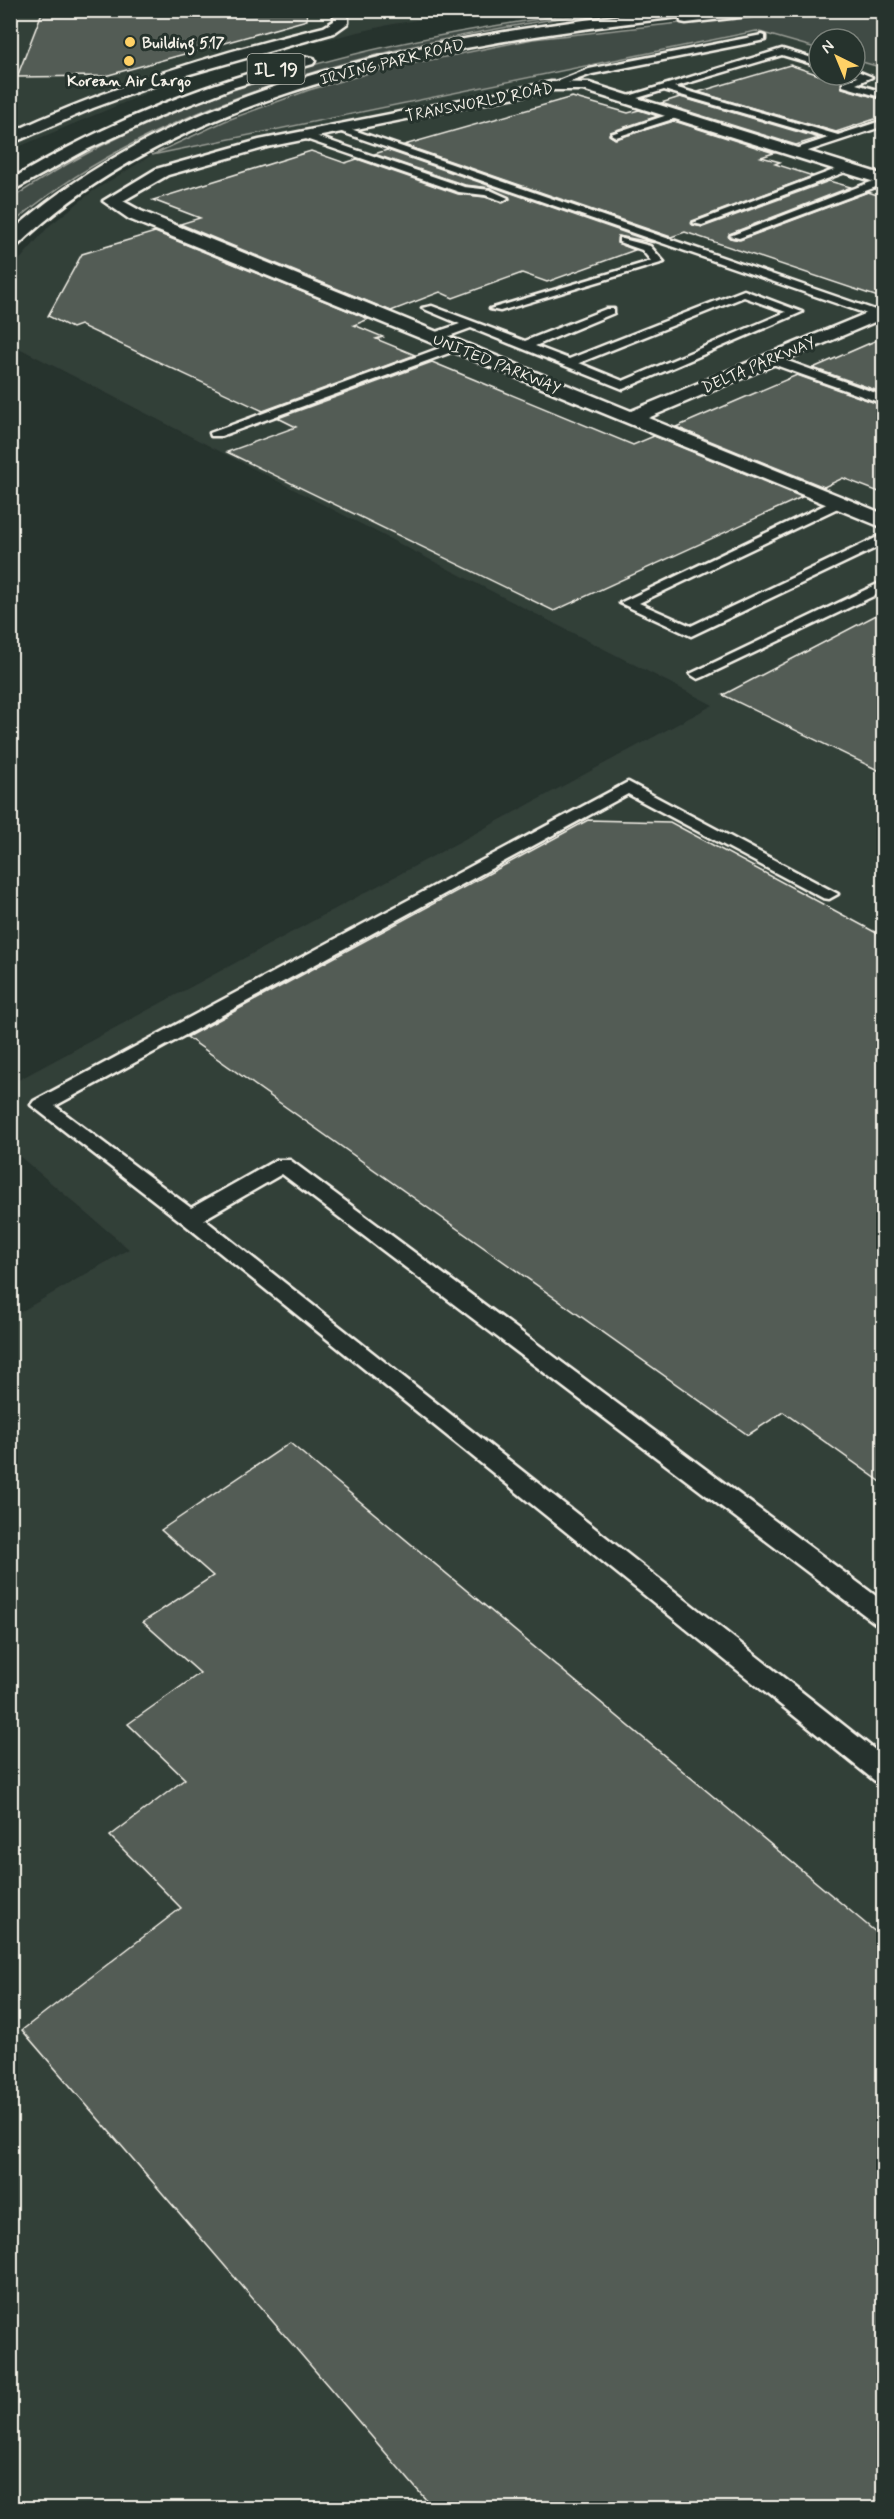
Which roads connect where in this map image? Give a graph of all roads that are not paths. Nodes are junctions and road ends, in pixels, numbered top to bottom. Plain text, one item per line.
1 (341, 10) edge
2 (708, 10) edge
3 (767, 10) edge
4 (621, 20) junction
5 (762, 38) dead end
6 (327, 56) dead end
7 (807, 59) edge
8 (551, 86) junction
9 (884, 86) edge
10 (664, 87) junction
11 (856, 87) edge
12 (870, 91) junction
13 (884, 95) edge
14 (624, 99) junction
15 (676, 115) junction
16 (884, 123) edge
17 (339, 128) junction
18 (616, 134) dead end
19 (304, 135) junction
20 (837, 138) junction
21 (10, 139) edge
22 (796, 152) junction
23 (847, 168) junction
24 (884, 180) edge
25 (10, 188) edge
26 (111, 201) joint
27 (518, 203) dead end
28 (698, 223) dead end
29 (735, 236) dead end
30 (614, 237) dead end
31 (10, 243) edge
32 (428, 308) dead end
33 (496, 309) dead end
34 (610, 311) dead end
35 (880, 312) edge
36 (471, 324) junction
37 (434, 337) junction
38 (456, 346) junction
39 (524, 346) junction
40 (771, 359) junction
41 (569, 363) junction
42 (884, 400) edge
43 (632, 418) junction
44 (216, 433) dead end
45 (837, 503) junction
46 (884, 522) edge
47 (884, 538) edge
48 (884, 585) edge
49 (698, 674) dead end
50 (830, 894) dead end
51 (190, 1218) junction
52 (884, 1616) edge
53 (884, 1773) edge

1 - 21 street
2 - 4 street, IRVING PARK ROAD / IL 19
3 - 4 street
4 - 31 street, IRVING PARK ROAD / IL 19
5 - 8 lane
6 - 25 street, IRVING PARK ROAD / IL 19
7 - 10 lane
8 - 14 street, TRANSWORLD ROAD
8 - 17 street, TRANSWORLD ROAD
9 - 12 lane
10 - 14 lane
10 - 20 lane
11 - 12 lane
12 - 13 lane
14 - 15 street, TRANSWORLD ROAD
15 - 18 lane
15 - 22 street, TRANSWORLD ROAD
16 - 20 lane
17 - 19 street, TRANSWORLD ROAD
17 - 35 lane
19 - 26 street, TRANSWORLD ROAD
19 - 27 lane
20 - 22 lane
22 - 23 street, TRANSWORLD ROAD
23 - 24 street, TRANSWORLD ROAD
23 - 28 lane
24 - 29 lane
26 - 37 street, UNITED PARKWAY
30 - 33 lane
32 - 36 lane
34 - 39 lane
35 - 40 street, DELTA PARKWAY
36 - 37 lane
36 - 39 lane
37 - 38 street, UNITED PARKWAY
38 - 43 street, UNITED PARKWAY
38 - 44 lane
39 - 41 lane
40 - 42 lane
40 - 43 street, DELTA PARKWAY
41 - 41 lane
43 - 45 street, UNITED PARKWAY
45 - 46 street, UNITED PARKWAY
45 - 47 lane
48 - 49 lane
50 - 51 lane
51 - 52 lane
51 - 53 lane

